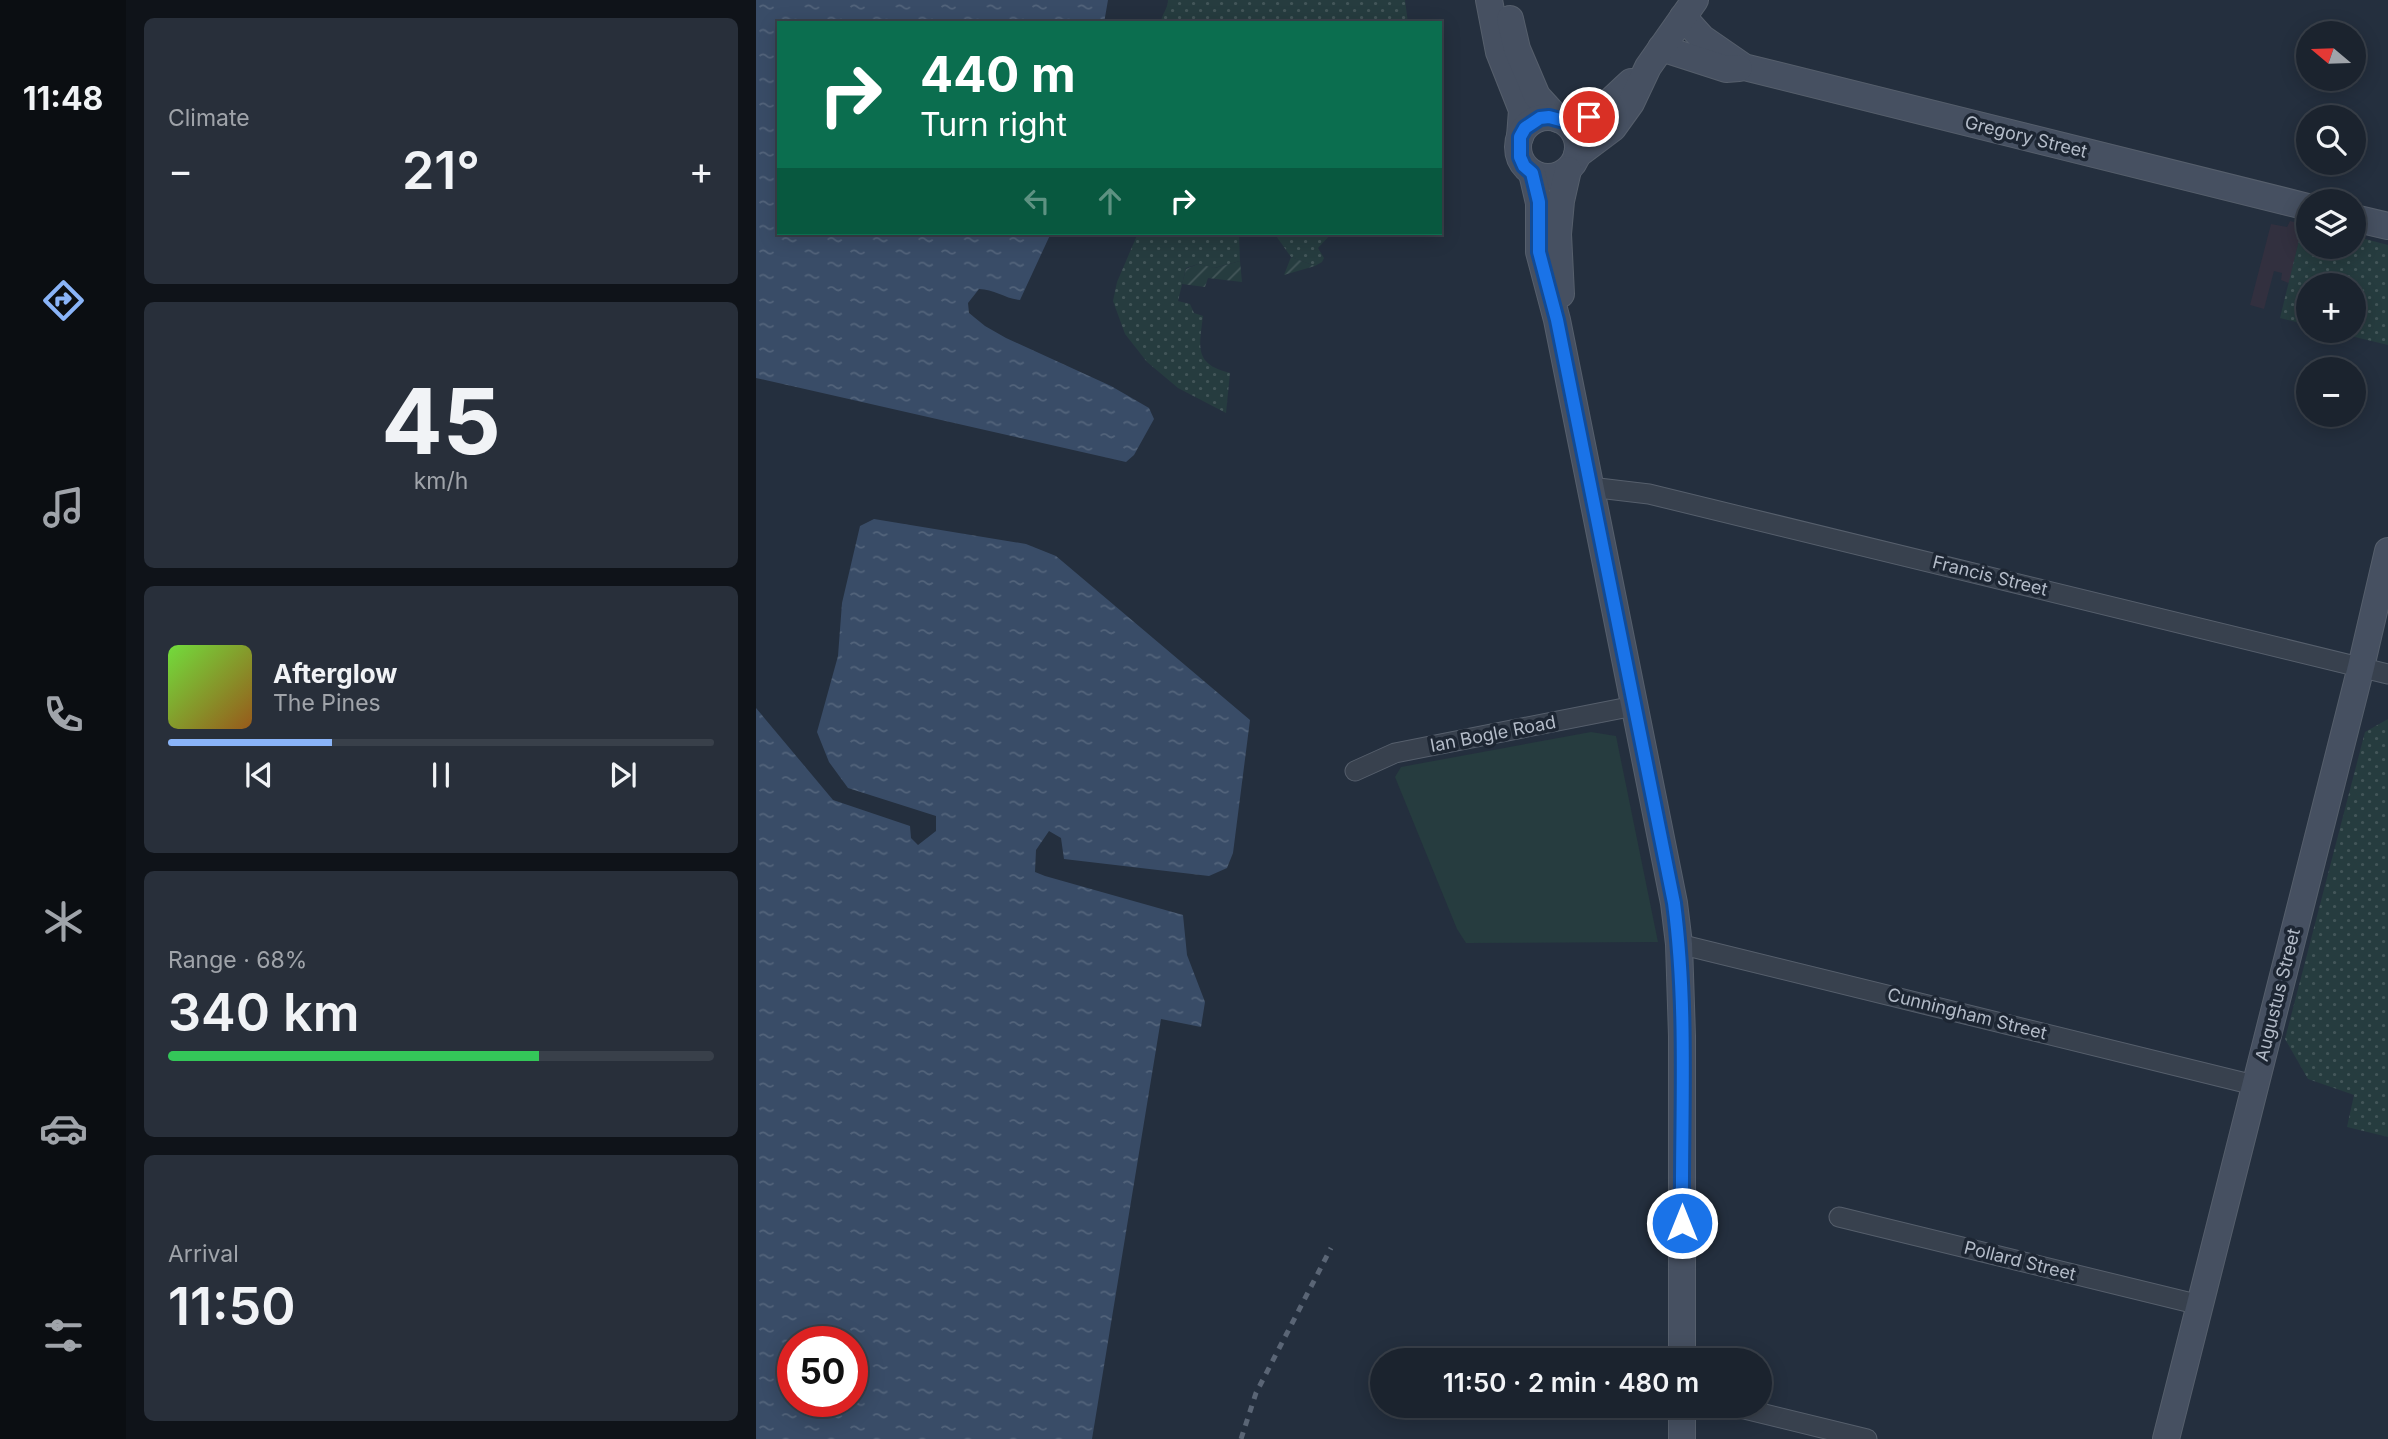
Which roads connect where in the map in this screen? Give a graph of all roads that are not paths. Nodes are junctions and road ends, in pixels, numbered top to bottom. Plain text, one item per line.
1 (1489, 0) edge
2 (1506, 0) edge
3 (1689, 9) edge
4 (1655, 57) junction
5 (1744, 67) junction
6 (1561, 120) junction
7 (1520, 137) junction
8 (1572, 163) junction
9 (1532, 173) junction
10 (2296, 204) edge
11 (2366, 221) edge
12 (2388, 226) edge
13 (1557, 320) junction
14 (1590, 487) junction
15 (2388, 551) edge
16 (2361, 667) junction
17 (2388, 674) edge
18 (1634, 706) junction
19 (1355, 771) dead end
20 (1679, 944) junction
21 (2255, 1085) junction
22 (1839, 1217) dead end
23 (2200, 1305) junction
24 (1682, 1348) edge
25 (1772, 1416) edge
26 (1682, 1418) edge
27 (1682, 1439) edge
28 (1867, 1439) edge
29 (2166, 1439) edge

1 - 7 street
2 - 6 street
3 - 4 street
3 - 5 street, Gregory Street
4 - 5 street, Gregory Street
4 - 6 street
4 - 8 street
5 - 10 street, Gregory Street
6 - 7 street
6 - 8 street
7 - 9 street
8 - 9 street
8 - 13 street
9 - 13 street
11 - 12 street
13 - 14 street
14 - 16 street, Francis Street
14 - 18 street
15 - 16 street, Augustus Street
16 - 17 street, Francis Street
16 - 21 street, Augustus Street
18 - 19 street, Ian Bogle Road
18 - 20 street
20 - 21 street, Cunningham Street
20 - 24 street
21 - 23 street, Augustus Street
22 - 23 street, Pollard Street
23 - 29 street, Augustus Street
25 - 28 street
26 - 27 street

